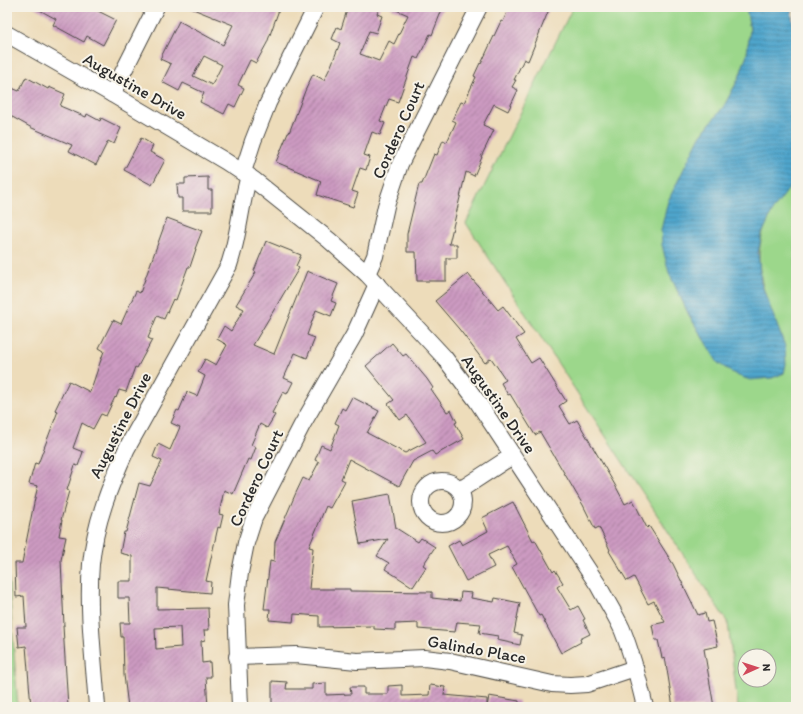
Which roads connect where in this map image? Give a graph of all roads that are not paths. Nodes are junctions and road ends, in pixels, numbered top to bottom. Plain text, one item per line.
1 (156, 7) edge
2 (316, 7) edge
3 (479, 7) edge
4 (7, 34) edge
5 (112, 94) junction
6 (246, 174) junction
7 (372, 279) junction
8 (512, 456) junction
9 (460, 490) dead end
10 (237, 657) junction
11 (635, 668) junction
12 (97, 707) edge
13 (240, 707) edge
14 (644, 707) edge

1 - 5 street
2 - 6 street, Augustine Drive
3 - 7 street, Cordero Court
4 - 5 street, Augustine Drive
5 - 6 street, Augustine Drive
6 - 7 street, Augustine Drive
6 - 12 street, Augustine Drive
7 - 8 street, Augustine Drive
7 - 10 street, Cordero Court
8 - 9 street
8 - 11 street, Augustine Drive
10 - 11 street, Galindo Place
10 - 13 street, Cordero Court
11 - 14 street, Augustine Drive

